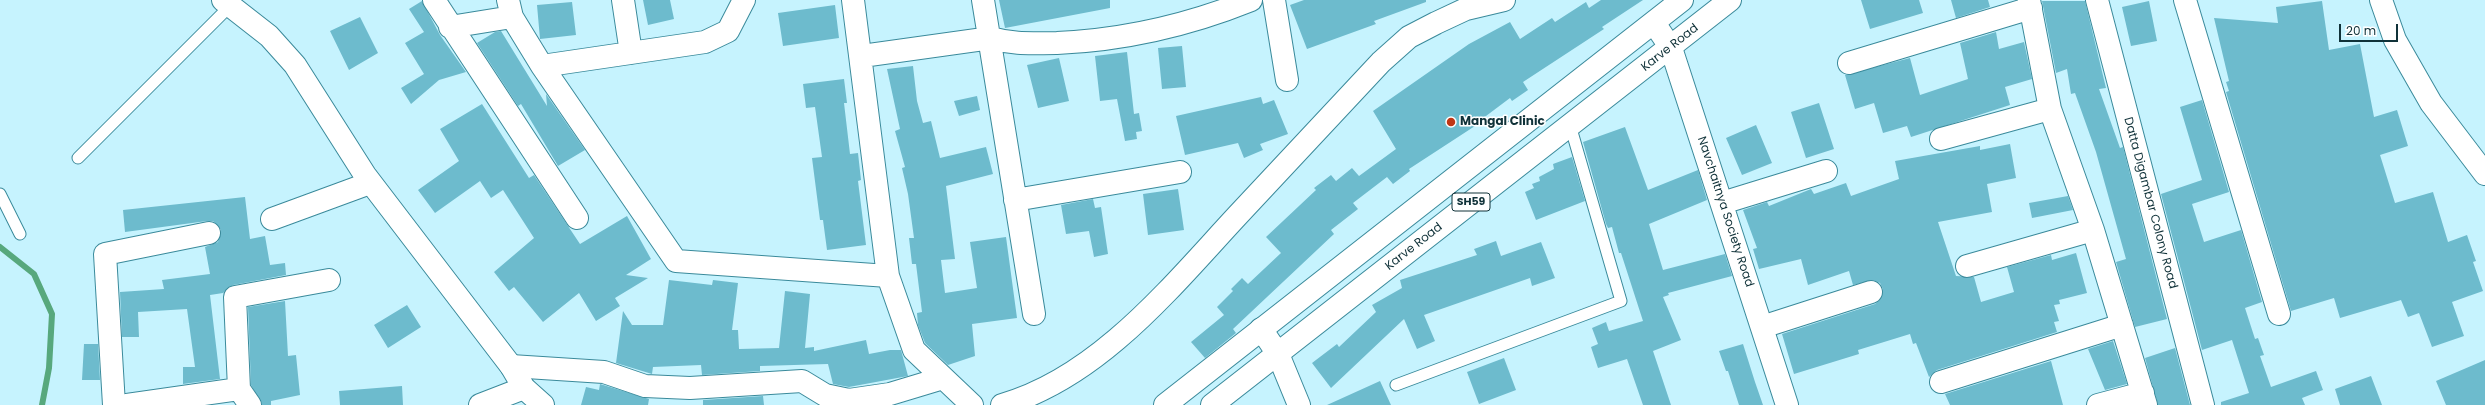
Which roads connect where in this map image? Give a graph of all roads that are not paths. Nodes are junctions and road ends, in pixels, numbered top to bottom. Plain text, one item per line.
1 (434, 0) edge
2 (623, 0) edge
3 (744, 0) edge
4 (853, 0) edge
5 (984, 0) edge
6 (1251, 0) edge
7 (1274, 0) edge
8 (1504, 0) edge
9 (1682, 0) edge
10 (1730, 0) edge
11 (2097, 0) edge
12 (2185, 0) edge
13 (2381, 0) edge
14 (227, 3) edge
15 (2030, 4) edge
16 (510, 8) edge
17 (1654, 23) junction
18 (450, 27) junction
19 (991, 38) junction
20 (1672, 48) junction
21 (631, 53) junction
22 (862, 56) junction
23 (1849, 63) dead end
24 (542, 66) junction
25 (1287, 80) dead end
26 (2050, 109) junction
27 (1570, 125) junction
28 (1941, 139) dead end
29 (78, 158) dead end
30 (1826, 171) dead end
31 (1180, 172) dead end
32 (2485, 174) edge
33 (370, 183) junction
34 (0, 194) edge
35 (1015, 200) junction
36 (1722, 203) junction
37 (576, 218) dead end
38 (272, 219) dead end
39 (2092, 230) junction
40 (209, 233) dead end
41 (20, 234) dead end
42 (1966, 266) dead end
43 (888, 276) junction
44 (329, 280) dead end
45 (1871, 292) dead end
46 (1034, 314) dead end
47 (2279, 314) dead end
48 (2122, 325) junction
49 (1762, 327) junction
50 (1261, 329) junction
51 (1278, 354) junction
52 (511, 366) junction
53 (943, 378) junction
54 (1941, 382) dead end
55 (1396, 385) dead end
56 (524, 388) junction
57 (245, 397) edge
58 (2145, 399) edge
59 (114, 405) edge
60 (127, 405) edge
61 (480, 405) edge
62 (543, 405) edge
63 (972, 405) edge
64 (1002, 405) edge
65 (1165, 405) edge
66 (1212, 405) edge
67 (1299, 405) edge
68 (1787, 405) edge
69 (2098, 405) edge
70 (2203, 405) edge

1 - 18 street
2 - 21 street
3 - 21 street
4 - 22 street
5 - 19 street
6 - 19 street
7 - 25 street
8 - 64 street
9 - 17 street, SH59
10 - 20 street, Karve Road / SH59
11 - 70 street, Datta Digambar Colony Road
12 - 47 street
13 - 32 street
14 - 29 lane
14 - 33 street
15 - 23 street
15 - 26 street
16 - 18 street
16 - 24 street
17 - 20 street, Navchaitnya Society Road
17 - 50 street, SH59
18 - 37 street
19 - 22 street
19 - 35 street
20 - 27 street, Karve Road / SH59
20 - 36 street, Navchaitnya Society Road
21 - 24 street
22 - 43 street
24 - 43 street
26 - 28 street
26 - 39 street
27 - 51 street, Karve Road / SH59
27 - 55 lane
30 - 36 street
31 - 35 street
33 - 38 street
33 - 52 street
34 - 41 lane
35 - 46 street
36 - 49 street, Navchaitnya Society Road
39 - 42 street
39 - 48 street
40 - 59 street
43 - 53 street
44 - 57 street
45 - 49 street
48 - 54 street
48 - 58 street
49 - 68 street, Navchaitnya Society Road
50 - 51 street
50 - 65 street, SH59
51 - 66 street, Karve Road / SH59
51 - 67 street
52 - 53 street
52 - 56 street
53 - 63 street
56 - 61 street
56 - 62 street
57 - 60 street
58 - 69 street

